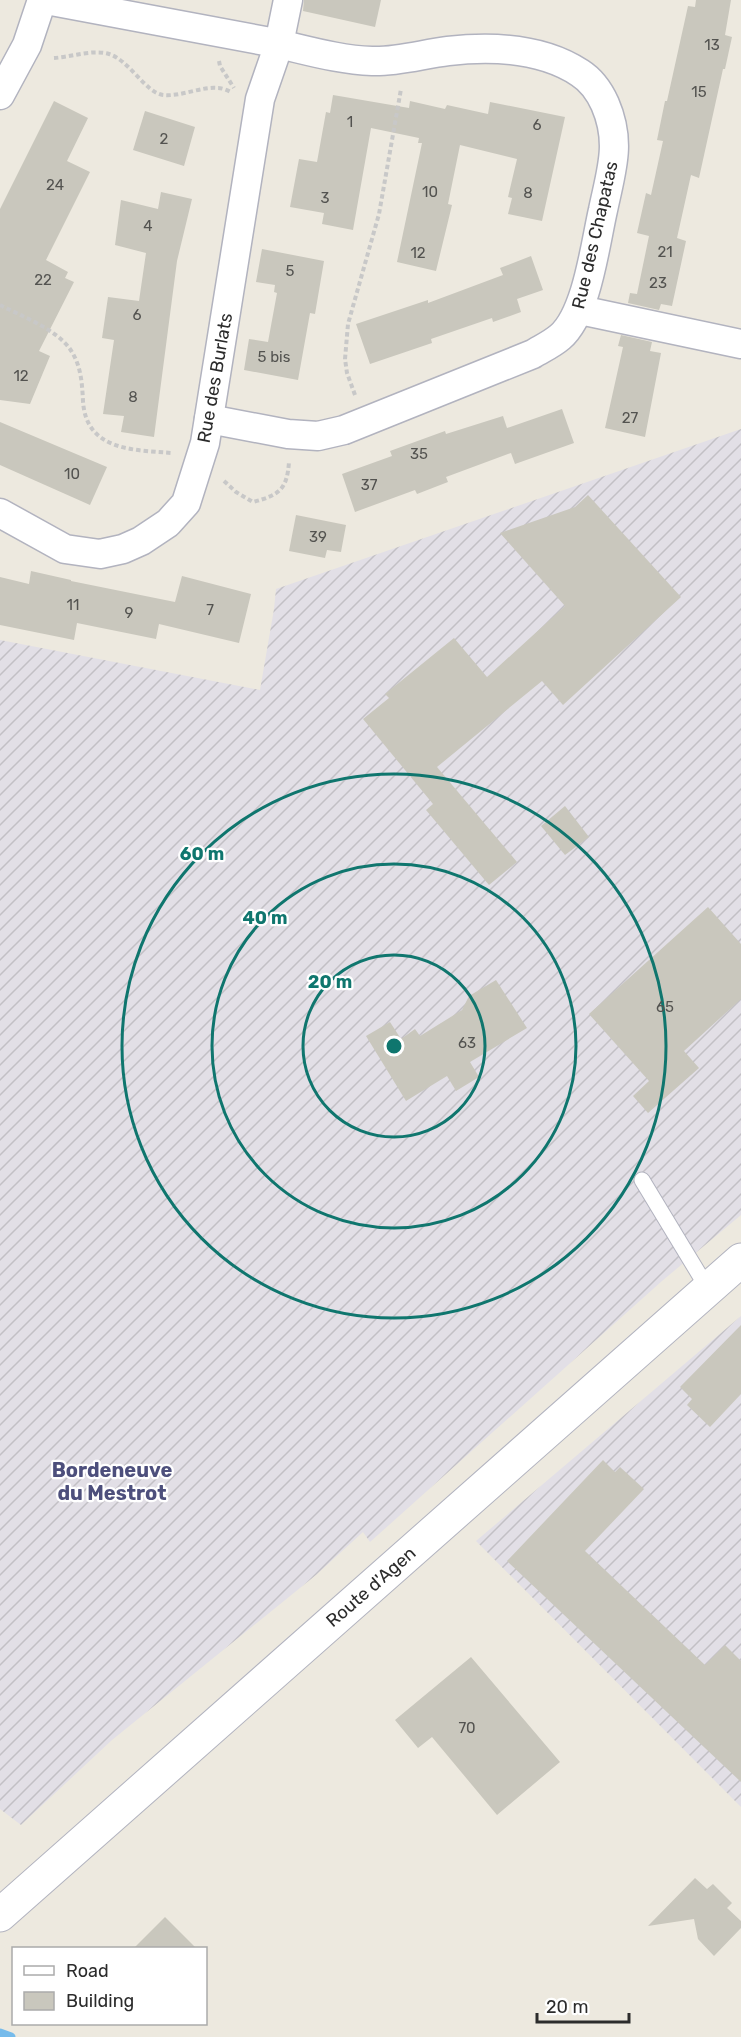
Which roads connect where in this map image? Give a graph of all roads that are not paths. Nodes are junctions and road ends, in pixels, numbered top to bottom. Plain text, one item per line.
1 (44, 0) edge
2 (288, 0) edge
3 (279, 44) junction
4 (0, 95) edge
5 (580, 310) junction
6 (741, 344) edge
7 (209, 419) junction
8 (0, 513) edge
9 (642, 1180) dead end
10 (741, 1260) edge
11 (708, 1288) junction
12 (0, 1914) edge

1 - 3 street, Rue des Chapatas
1 - 4 street
2 - 3 street, Rue des Burlats
3 - 5 street, Rue des Chapatas
3 - 7 street, Rue des Burlats
5 - 6 street
5 - 7 street, Rue des Chapatas
7 - 8 street, Rue des Burlats
9 - 11 lane
10 - 11 main road, Route d'Agen
11 - 12 main road, Route d'Agen

